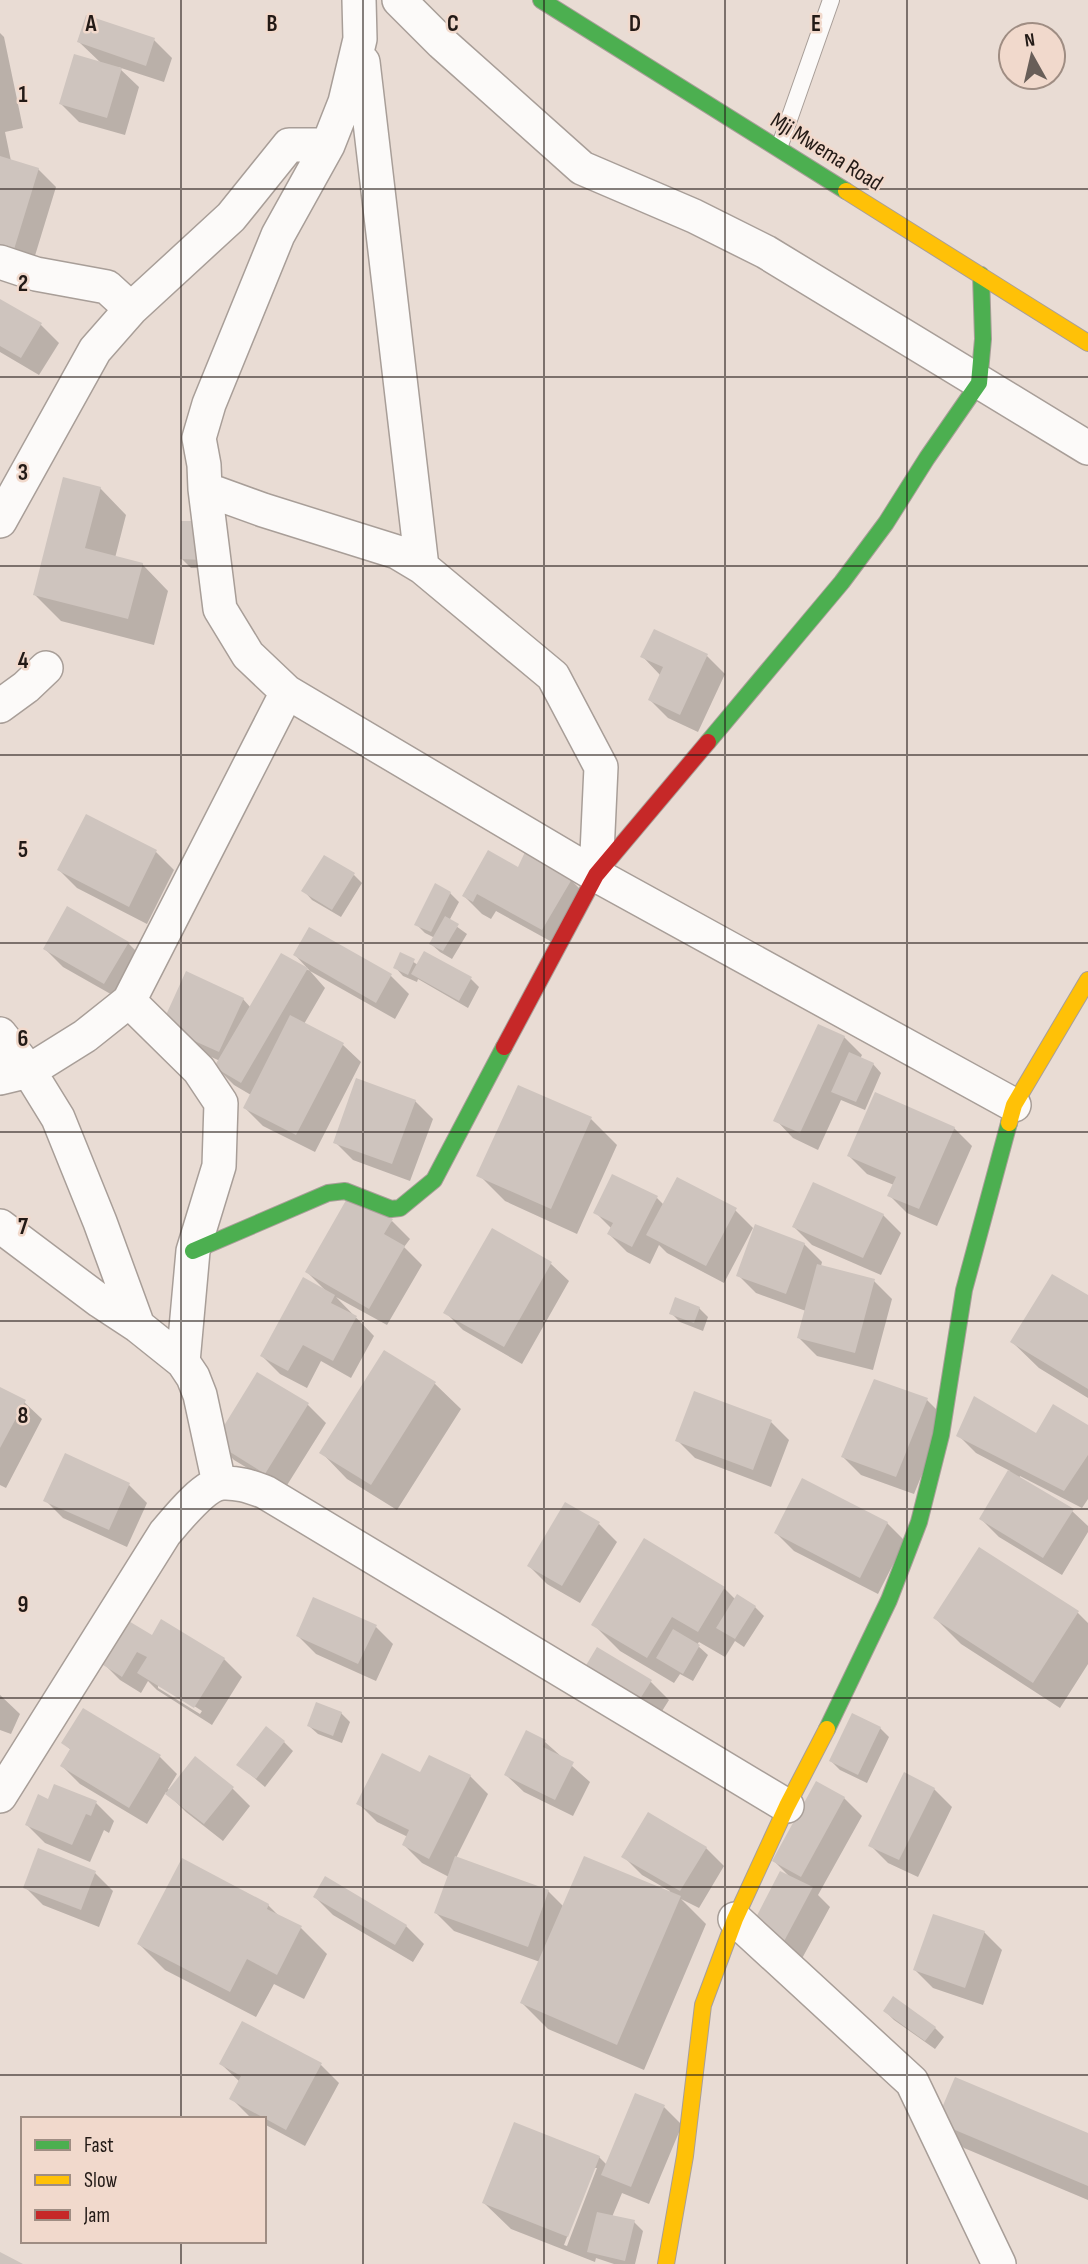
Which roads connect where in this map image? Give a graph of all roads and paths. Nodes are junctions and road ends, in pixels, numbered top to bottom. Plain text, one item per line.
1 (359, 0) edge
2 (399, 0) edge
3 (541, 0) edge
4 (831, 0) edge
5 (360, 39) junction
6 (328, 145) junction
7 (779, 148) junction
8 (0, 262) edge
9 (981, 275) junction
10 (131, 309) junction
11 (1088, 343) edge
12 (979, 383) junction
13 (1088, 448) edge
14 (205, 489) junction
15 (0, 522) edge
16 (422, 567) junction
17 (46, 668) dead end
18 (287, 692) junction
19 (0, 706) edge
20 (596, 874) junction
21 (1088, 980) edge
22 (129, 1001) junction
23 (0, 1034) edge
24 (15, 1074) edge
25 (1014, 1105) junction
26 (0, 1226) edge
27 (193, 1251) junction
28 (138, 1326) junction
29 (183, 1362) junction
30 (219, 1483) junction
31 (0, 1796) edge
32 (787, 1806) junction
33 (735, 1919) junction
34 (666, 2264) edge
35 (999, 2264) edge

1 - 5 street
2 - 12 street
3 - 7 street, Mji Mwema Road
4 - 7 lane
5 - 6 street
5 - 16 street
6 - 10 street
6 - 14 street
7 - 9 street, Mji Mwema Road
8 - 10 street
9 - 11 street, Mji Mwema Road
9 - 12 street
10 - 15 street
12 - 13 street
12 - 20 street
14 - 16 street
14 - 18 street
16 - 20 street
17 - 19 street
18 - 20 street
18 - 22 street
20 - 25 street
20 - 27 street
21 - 25 street
22 - 24 street
22 - 27 street
23 - 24 street
24 - 28 street
25 - 32 street
26 - 28 street
27 - 29 street
28 - 29 street
29 - 30 street
30 - 31 street
30 - 32 street
32 - 33 street
33 - 34 street
33 - 35 street

